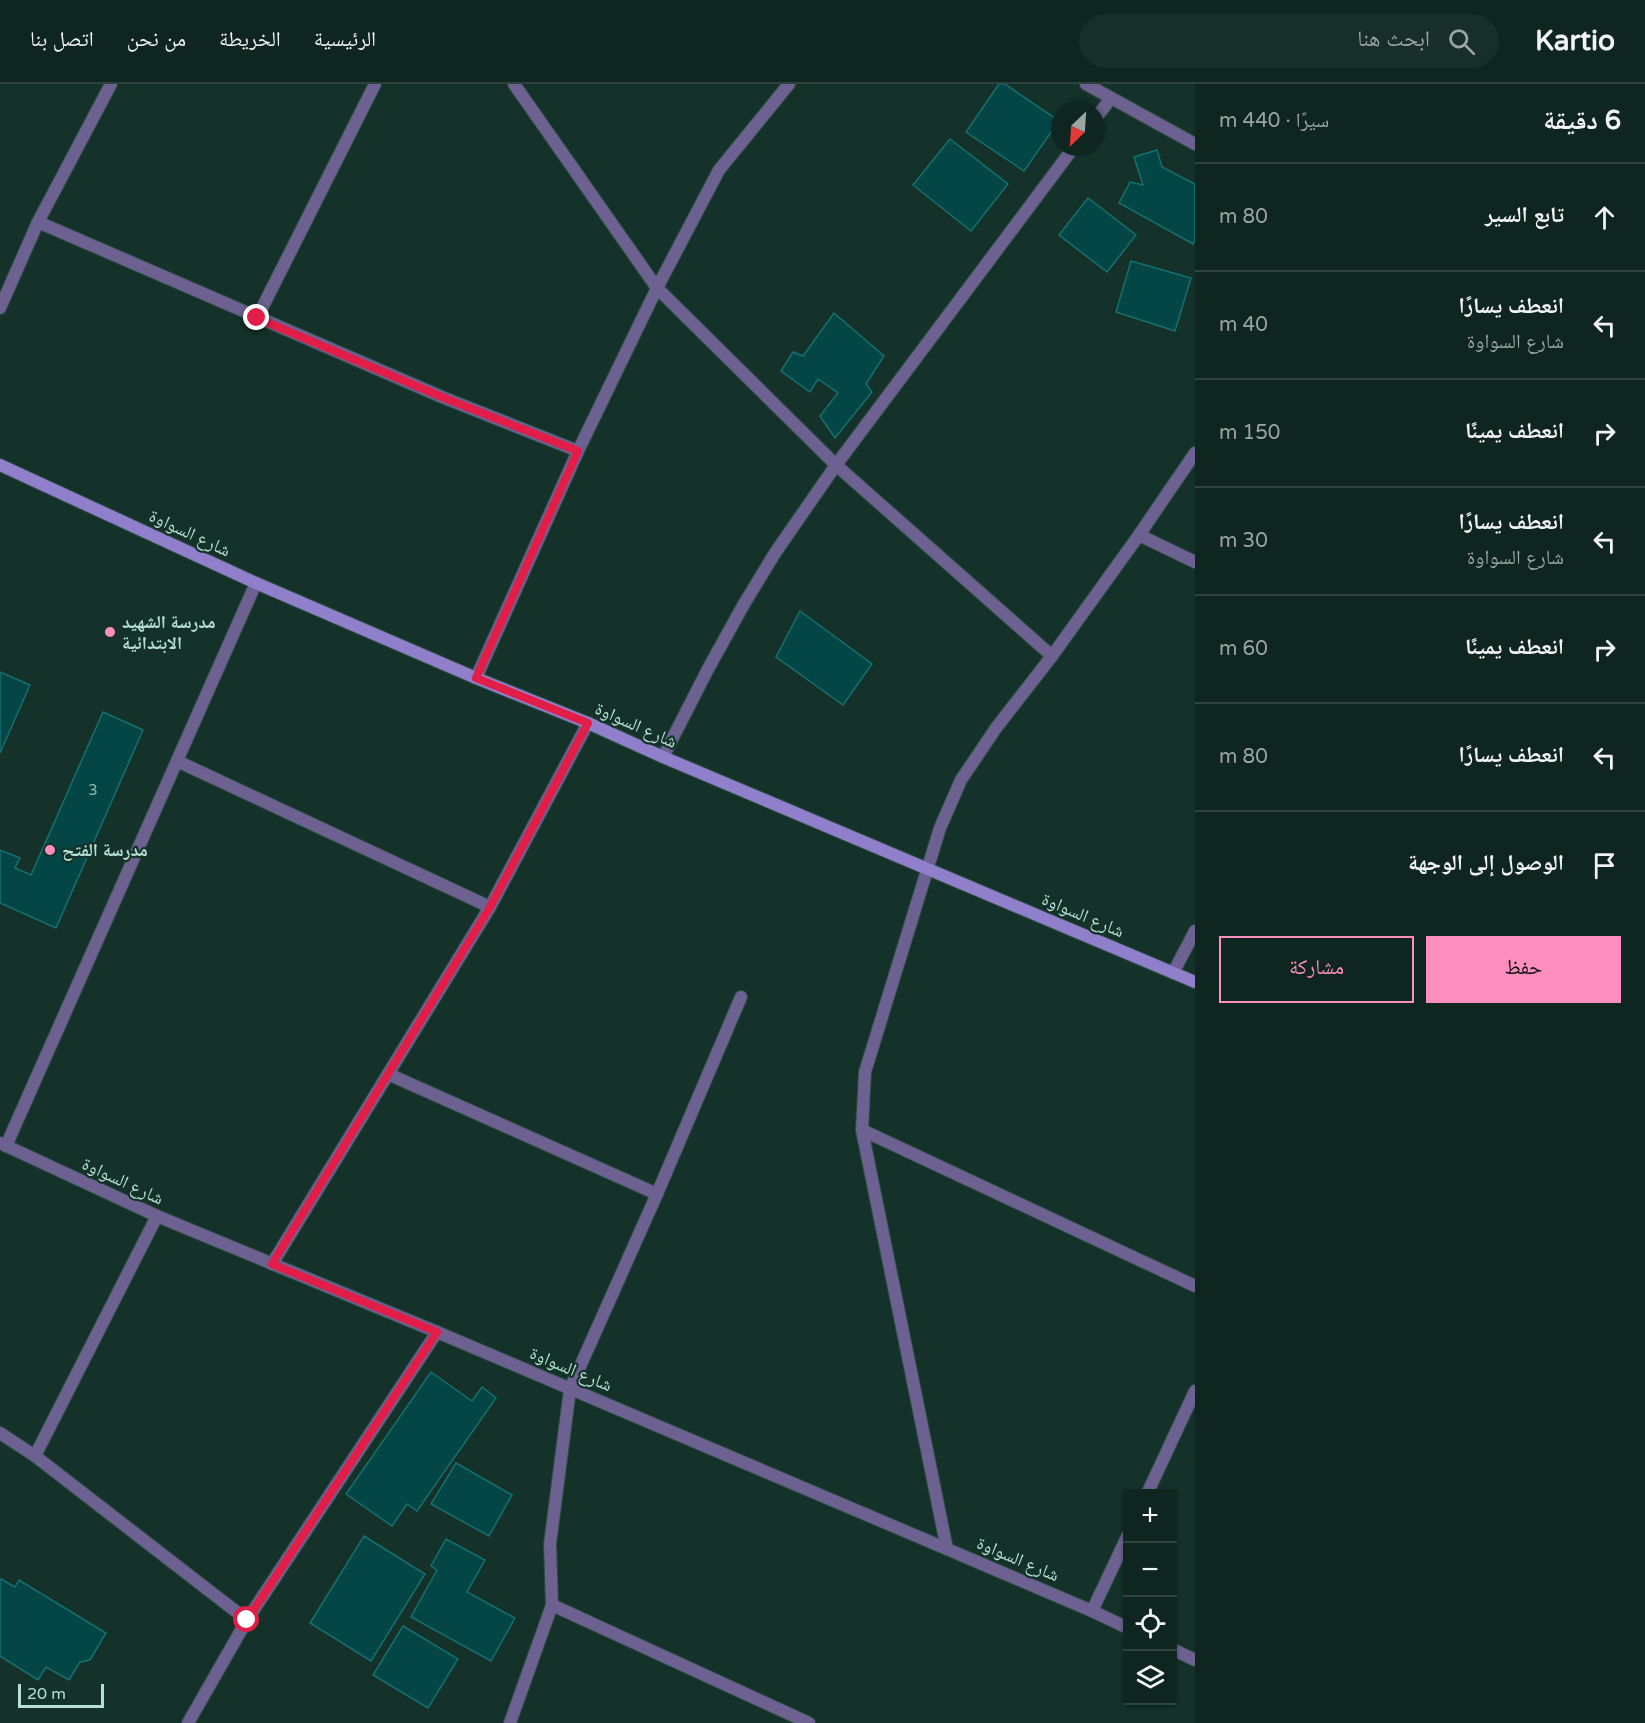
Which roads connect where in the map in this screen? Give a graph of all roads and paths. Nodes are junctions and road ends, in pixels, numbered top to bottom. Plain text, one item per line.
1 (111, 84) edge
2 (375, 84) edge
3 (514, 84) edge
4 (789, 84) edge
5 (1086, 84) edge
6 (1111, 99) junction
7 (1105, 107) edge
8 (1195, 144) edge
9 (1067, 156) edge
10 (38, 222) junction
11 (657, 288) junction
12 (0, 308) edge
13 (257, 318) junction
14 (578, 451) junction
15 (1195, 453) edge
16 (0, 465) edge
17 (836, 465) junction
18 (1139, 535) junction
19 (1195, 562) edge
20 (256, 583) junction
21 (1052, 656) junction
22 (476, 678) junction
23 (588, 723) junction
24 (663, 757) junction
25 (177, 761) junction
26 (928, 869) junction
27 (490, 907) junction
28 (1195, 931) edge
29 (1173, 973) junction
30 (1195, 982) edge
31 (741, 997) dead end
32 (388, 1074) junction
33 (862, 1130) junction
34 (3, 1144) edge
35 (657, 1194) junction
36 (157, 1216) junction
37 (272, 1264) junction
38 (1195, 1286) edge
39 (437, 1332) junction
40 (570, 1389) junction
41 (1195, 1391) edge
42 (0, 1433) edge
43 (34, 1456) junction
44 (1149, 1489) edge
45 (1124, 1543) edge
46 (948, 1549) junction
47 (552, 1605) junction
48 (1092, 1611) junction
49 (247, 1620) junction
50 (1123, 1626) edge
51 (1177, 1651) edge
52 (1195, 1660) edge
53 (188, 1723) edge
54 (510, 1723) edge
55 (809, 1723) edge

1 - 10 street
2 - 13 street
3 - 11 street
4 - 11 street
5 - 6 street
6 - 7 street
6 - 8 street
9 - 17 street
10 - 12 street
10 - 13 street
11 - 14 street
11 - 17 street
13 - 14 street
14 - 22 street
15 - 18 street
16 - 20 street, شارع السواوة
17 - 21 street
17 - 24 street
18 - 19 street
18 - 21 street
20 - 22 street, شارع السواوة
20 - 25 street
21 - 26 street
22 - 23 street, شارع السواوة
23 - 24 street, شارع السواوة
23 - 27 street
24 - 26 street, شارع السواوة
25 - 27 street
25 - 34 street
26 - 29 street, شارع السواوة
26 - 33 street
27 - 32 street
28 - 29 street
29 - 30 street, شارع السواوة
31 - 35 street
32 - 35 street
32 - 37 street
33 - 38 street
33 - 46 street
34 - 36 street, شارع السواوة
35 - 40 street
36 - 37 street, شارع السواوة
36 - 43 street
37 - 39 street, شارع السواوة
39 - 40 street, شارع السواوة
39 - 49 street
40 - 46 street, شارع السواوة
40 - 47 street
41 - 44 street
42 - 43 street
43 - 49 street
45 - 48 street
46 - 48 street, شارع السواوة
47 - 54 street
47 - 55 street
48 - 50 street, شارع السواوة
49 - 53 street
51 - 52 street

